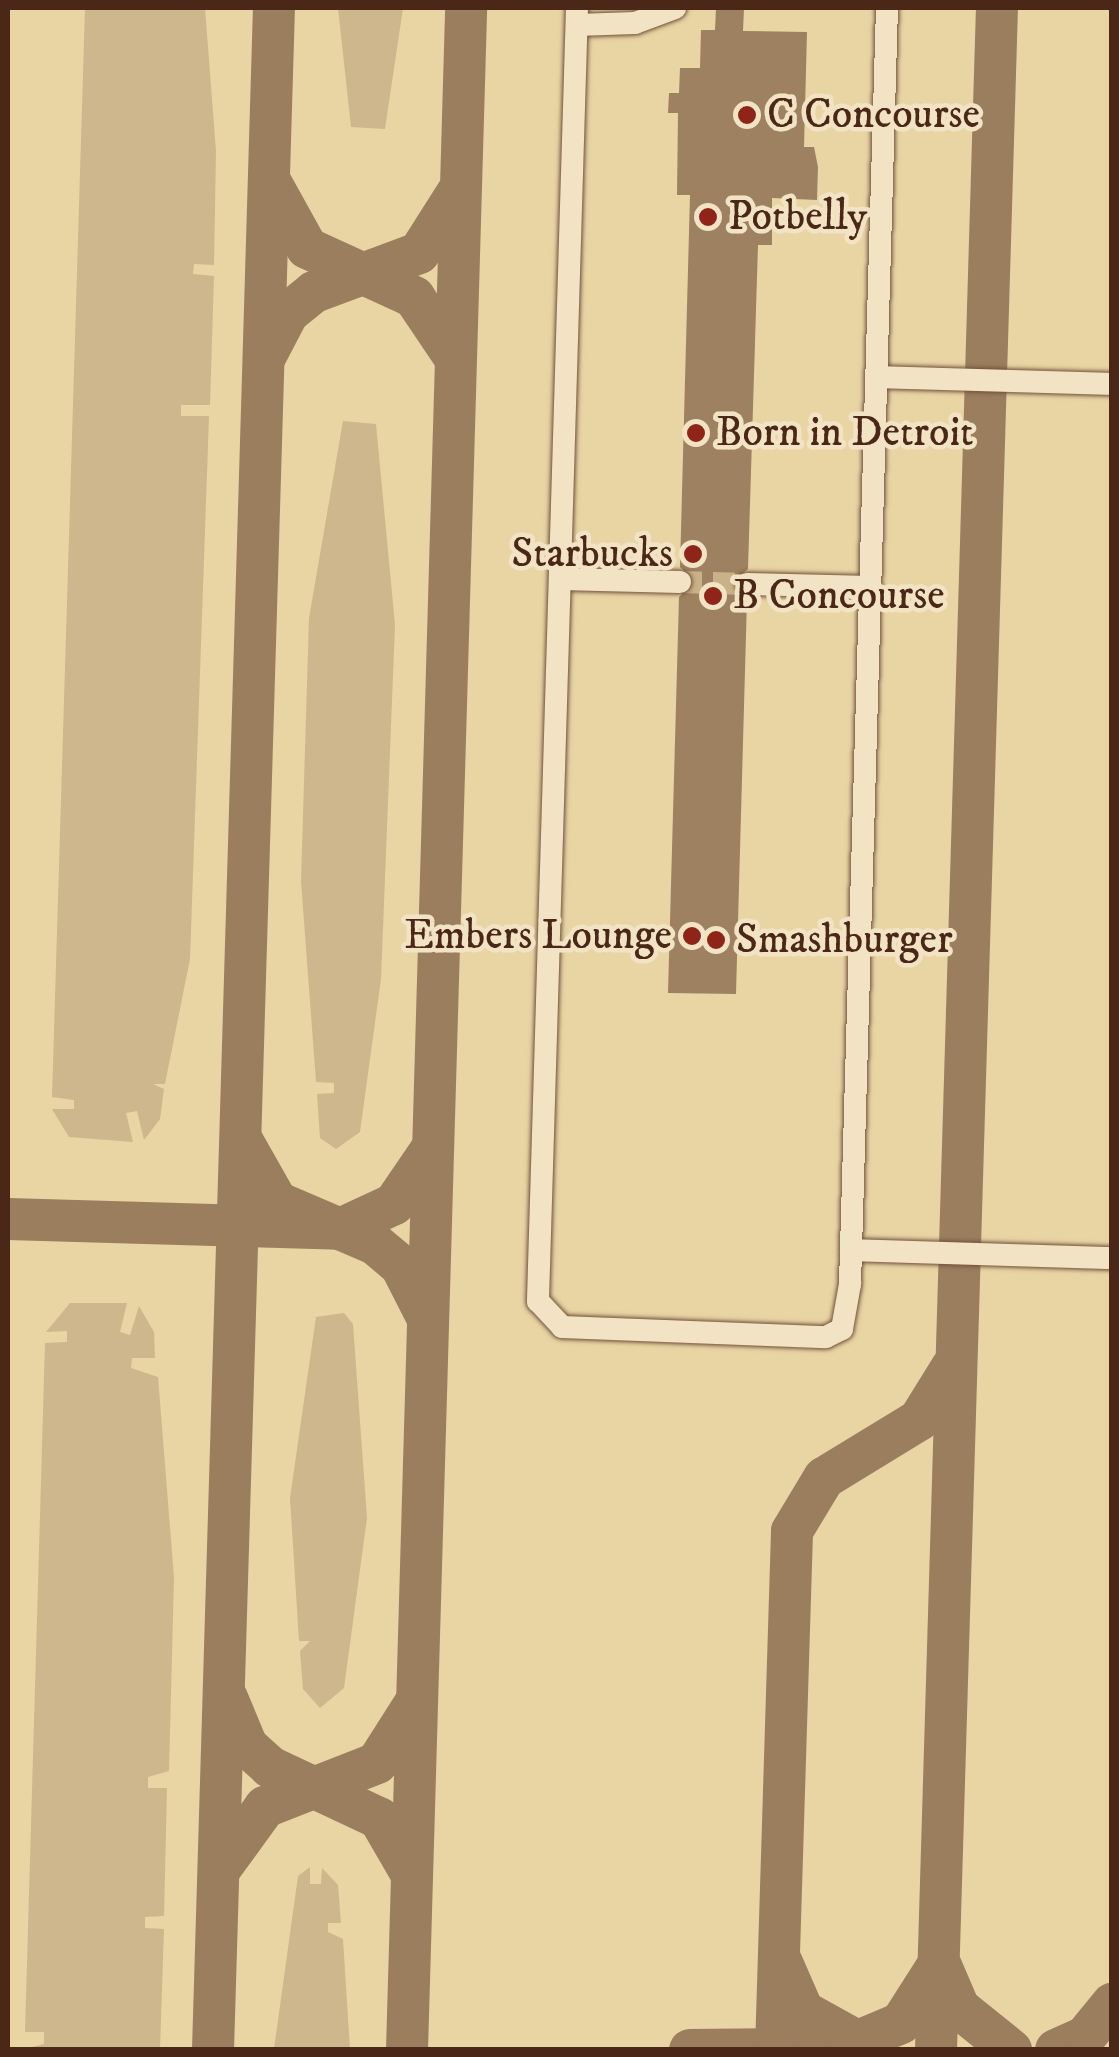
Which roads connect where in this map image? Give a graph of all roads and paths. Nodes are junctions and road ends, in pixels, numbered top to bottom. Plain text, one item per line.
1 (675, 8) edge
2 (888, 8) edge
3 (577, 16) edge
4 (877, 376) junction
5 (1112, 384) edge
6 (560, 580) junction
7 (680, 582) tunnel mouth
8 (747, 584) tunnel mouth
9 (871, 586) junction
10 (851, 1250) junction
11 (1112, 1258) edge

1 - 3 lane
2 - 4 lane
3 - 6 lane
4 - 5 lane
4 - 9 lane
6 - 7 lane
6 - 10 lane
8 - 9 lane
9 - 10 lane
10 - 11 lane

